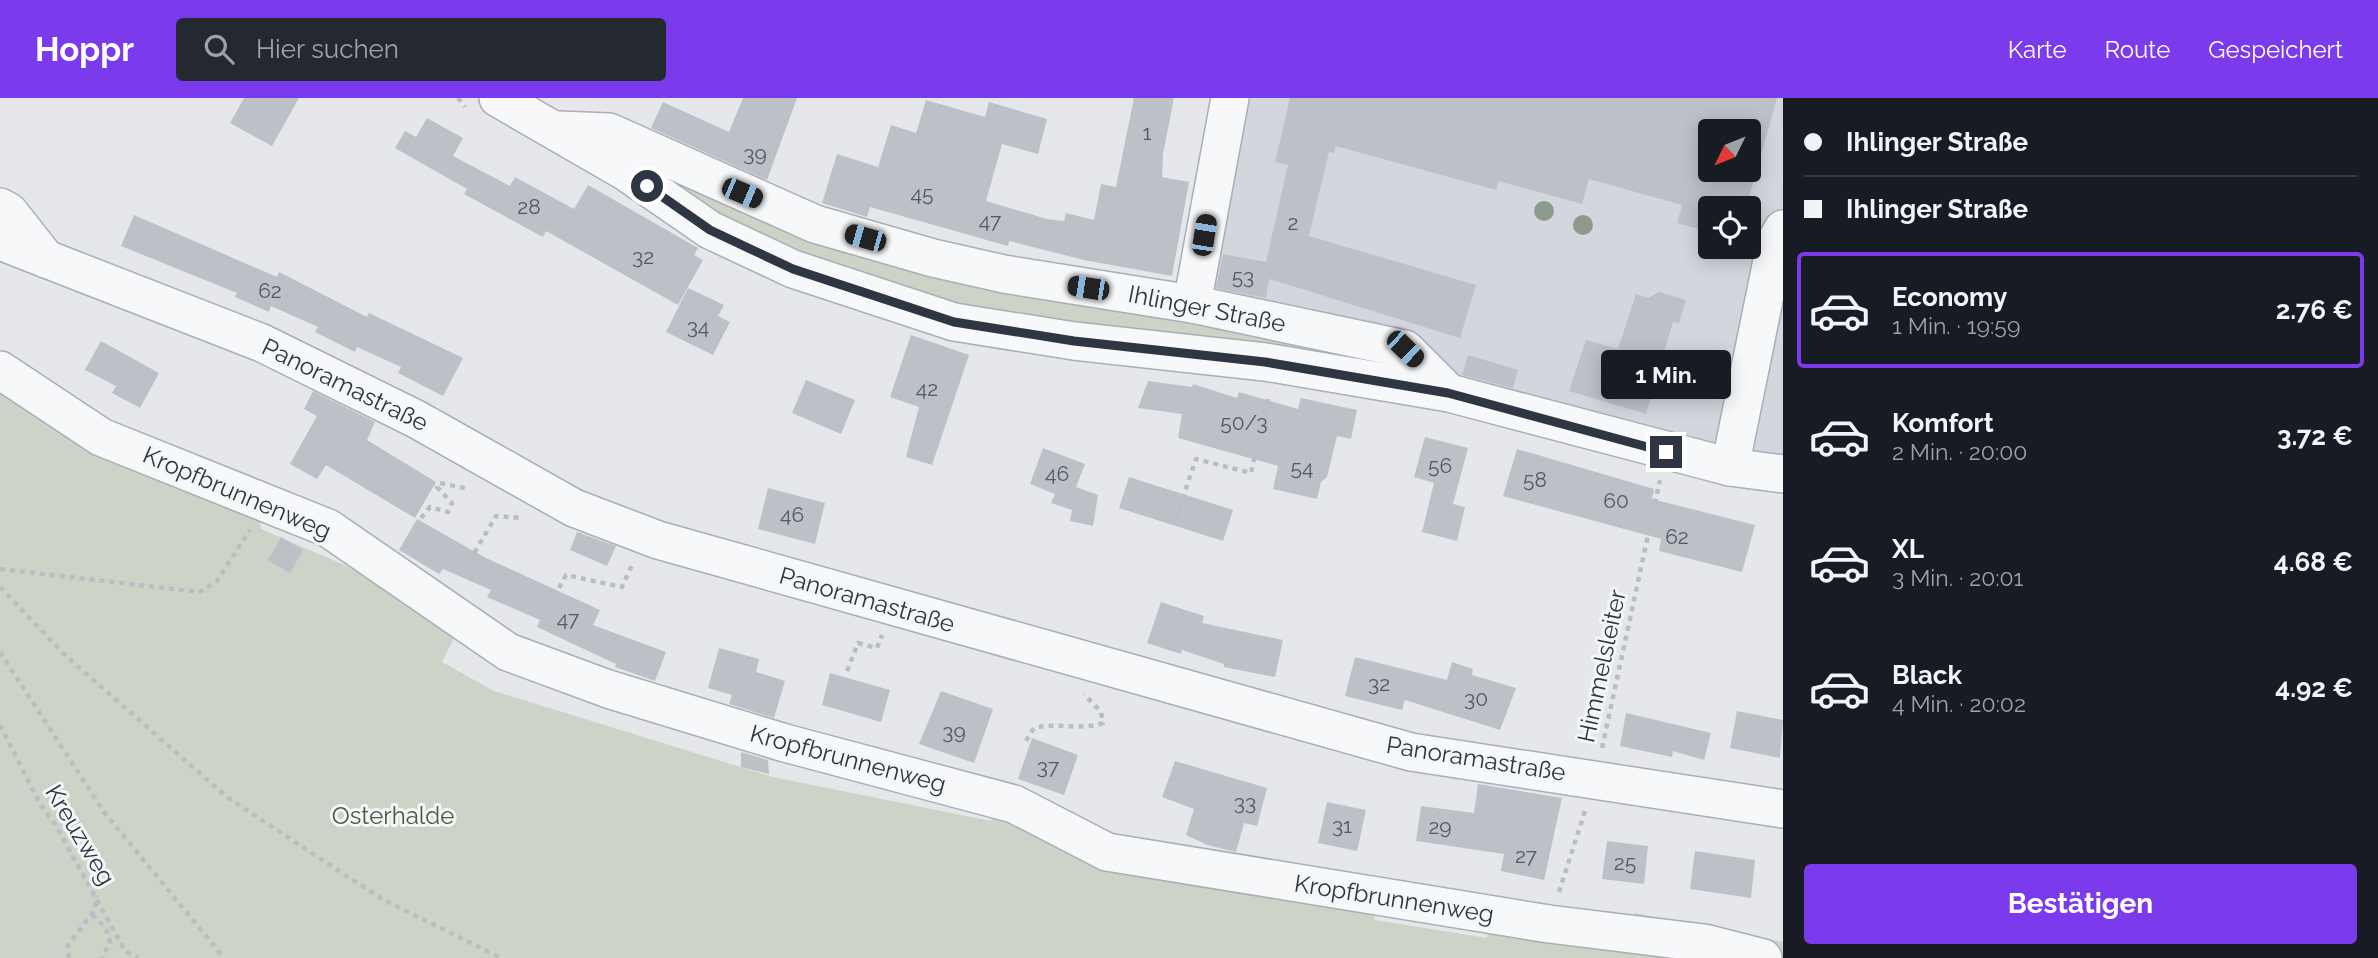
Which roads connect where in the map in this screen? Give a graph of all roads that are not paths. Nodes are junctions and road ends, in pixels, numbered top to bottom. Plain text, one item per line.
1 (498, 98) edge
2 (1230, 98) edge
3 (553, 130) junction
4 (0, 207) edge
5 (1783, 229) edge
6 (0, 241) edge
7 (46, 260) junction
8 (1192, 304) junction
9 (0, 370) edge
10 (1448, 393) junction
11 (1730, 467) junction
12 (1783, 474) edge
13 (1783, 809) edge
14 (1763, 958) edge

1 - 3 street, Ihlinger Straße
2 - 8 street
3 - 8 street, Ihlinger Straße
3 - 10 street, Ihlinger Straße
4 - 7 street
5 - 11 street
6 - 7 street, Panoramastraße
7 - 13 street, Panoramastraße
8 - 10 street, Ihlinger Straße
9 - 14 street, Kropfbrunnenweg
10 - 11 street, Ihlinger Straße
11 - 12 street, Ihlinger Straße

